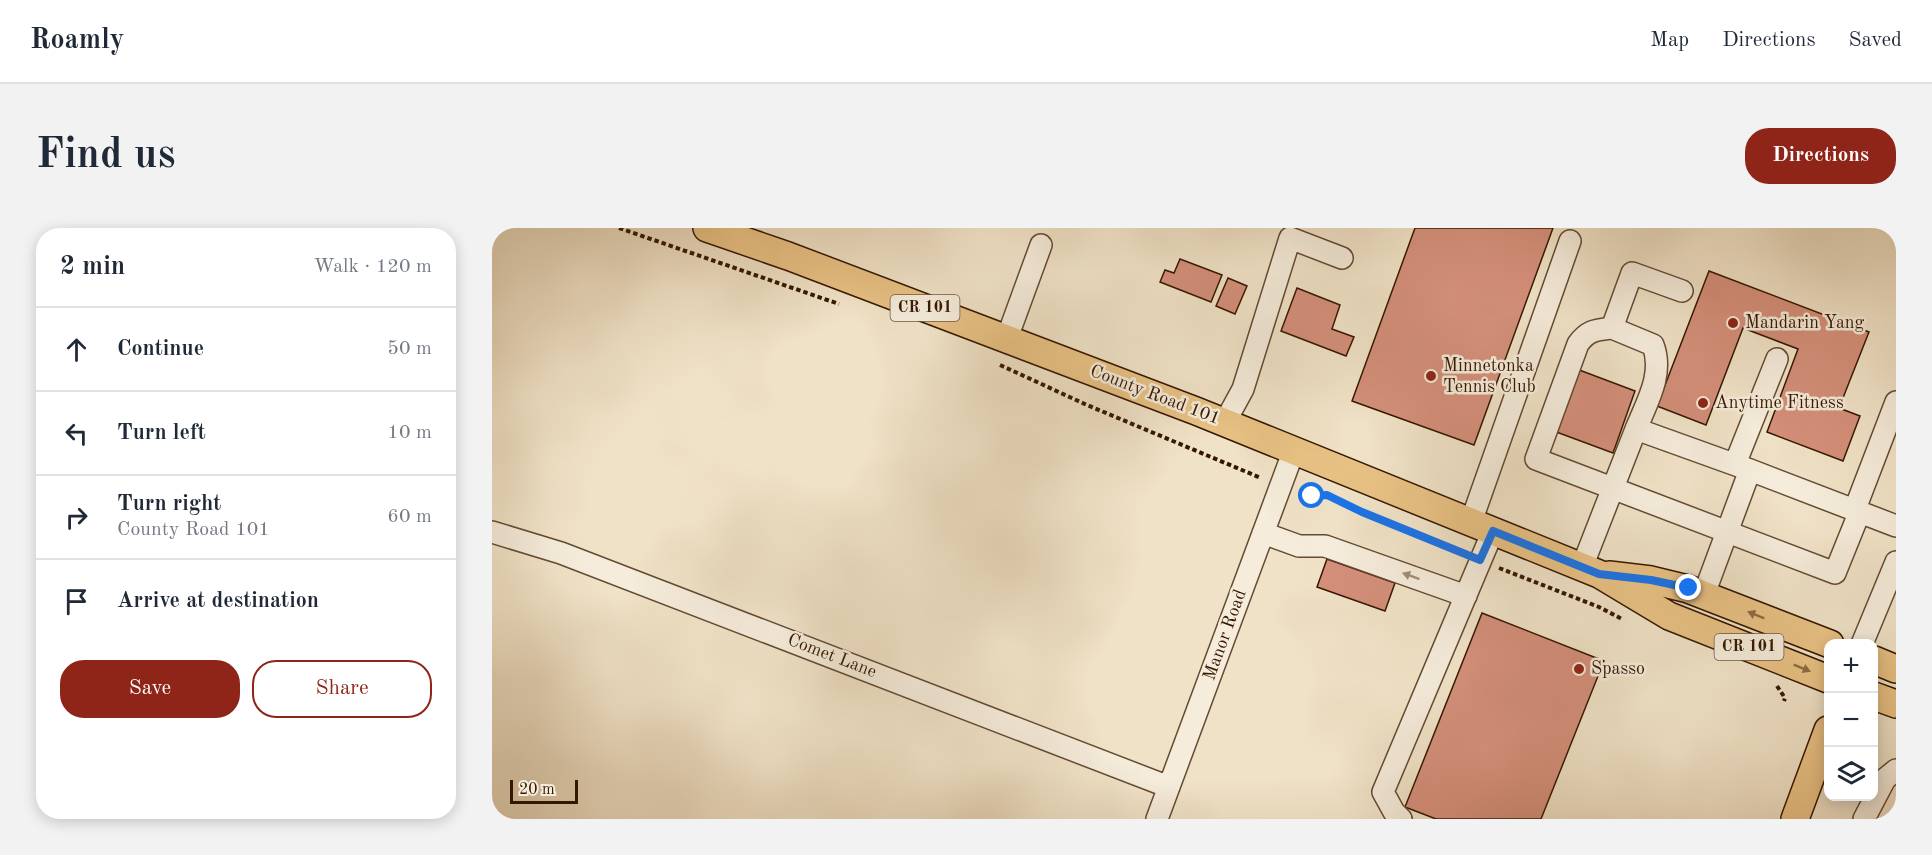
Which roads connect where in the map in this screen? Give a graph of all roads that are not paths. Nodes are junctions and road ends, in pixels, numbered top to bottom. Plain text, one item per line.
1 (707, 228) edge
2 (1570, 241) dead end
3 (1041, 245) dead end
4 (1342, 258) dead end
5 (1682, 291) dead end
6 (1612, 328) junction
7 (1007, 338) junction
8 (1777, 359) dead end
9 (1896, 402) edge
10 (1225, 422) junction
11 (1636, 429) junction
12 (1294, 450) junction
13 (1742, 467) junction
14 (1613, 488) junction
15 (1857, 510) junction
16 (1482, 526) junction
17 (1896, 526) edge
18 (492, 532) edge
19 (1726, 532) junction
20 (1263, 533) junction
21 (1896, 562) edge
22 (1591, 570) junction
23 (1704, 594) junction
24 (1466, 596) junction
25 (1864, 639) edge
26 (1824, 642) edge
27 (1878, 662) edge
28 (1896, 669) edge
29 (1824, 677) edge
30 (1878, 697) edge
31 (1896, 704) edge
32 (1824, 741) edge
33 (1896, 770) edge
34 (1169, 787) junction
35 (1157, 819) edge
36 (1401, 819) edge
37 (1795, 819) edge
38 (1864, 819) edge

1 - 7 main road, County Road 101 / CR 101
2 - 16 street
3 - 7 street
4 - 10 street
5 - 6 street
6 - 11 street
6 - 14 street
7 - 10 main road, County Road 101 / CR 101
8 - 13 street
9 - 15 street
10 - 12 main road, County Road 101 / CR 101
11 - 13 street
11 - 14 street
12 - 16 main road, County Road 101 / CR 101
12 - 20 street, Manor Road
13 - 15 street
13 - 19 street
14 - 19 street
14 - 22 street
15 - 17 street
15 - 19 street
16 - 22 main road, County Road 101 / CR 101
16 - 24 street
18 - 34 street, Comet Lane
19 - 23 street
24 -> 20 street
20 - 34 street, Manor Road
21 - 25 street
22 - 23 main road, County Road 101 / CR 101
22 -> 29 main road, County Road 101 / CR 101
26 -> 23 main road, County Road 101 / CR 101
24 - 36 street
27 - 28 main road
30 - 31 main road
32 - 37 main road
33 - 38 street
34 - 35 street, Manor Road

